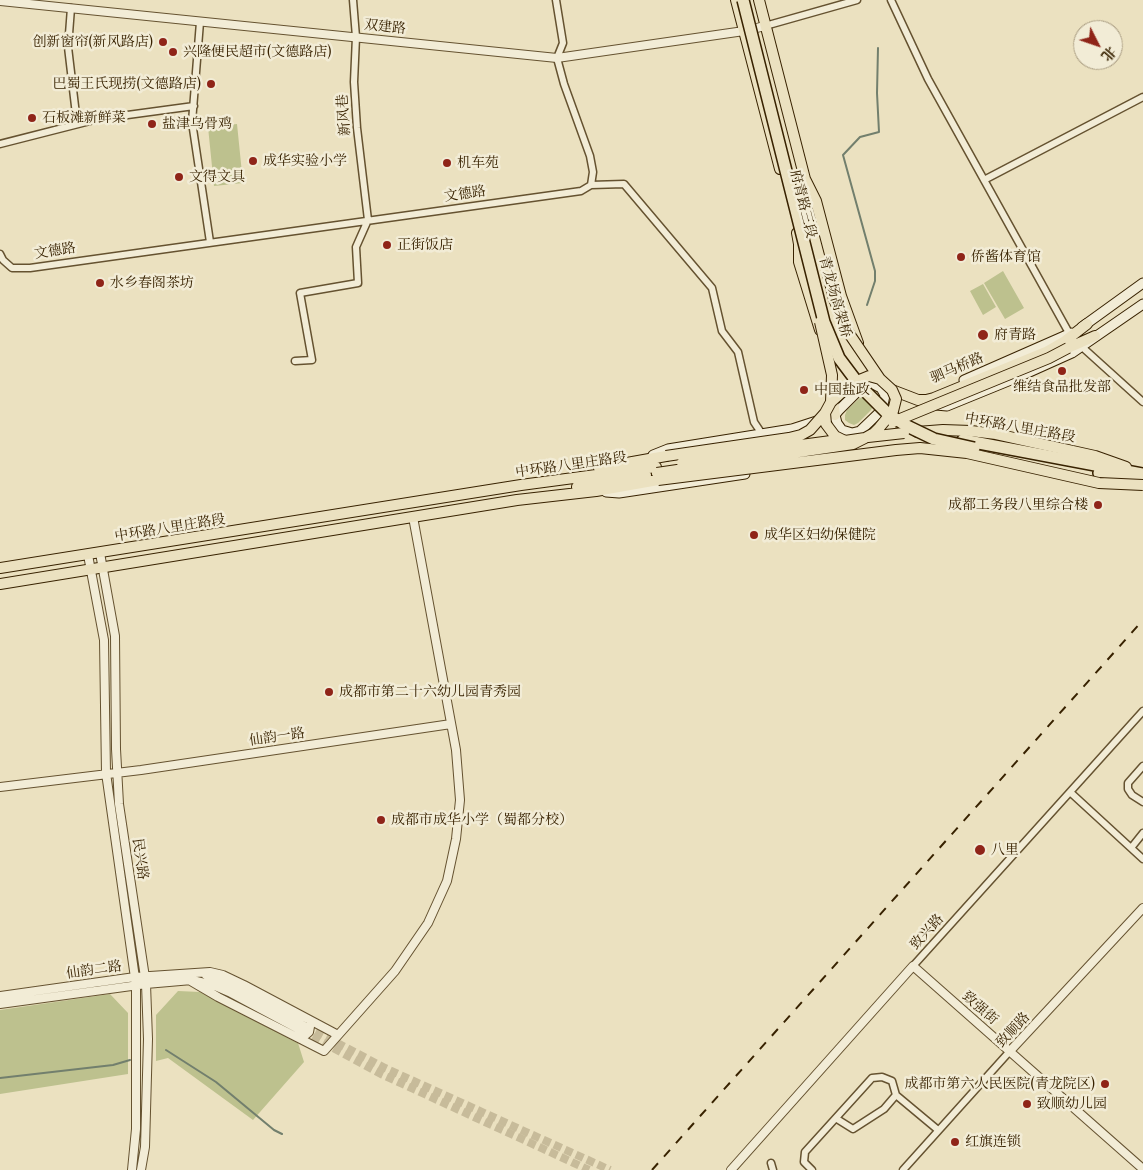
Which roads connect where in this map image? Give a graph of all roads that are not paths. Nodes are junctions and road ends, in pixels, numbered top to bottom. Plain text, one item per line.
1 (352, 0) edge
2 (556, 0) edge
3 (736, 0) edge
4 (743, 0) edge
5 (749, 0) edge
6 (759, 0) edge
7 (857, 0) edge
8 (891, 0) edge
9 (0, 1) edge
10 (71, 8) junction
11 (200, 22) junction
12 (765, 26) junction
13 (744, 32) junction
14 (356, 37) junction
15 (557, 58) junction
16 (1143, 97) edge
17 (194, 106) junction
18 (77, 123) junction
19 (0, 144) edge
20 (804, 179) junction
21 (984, 180) junction
22 (591, 185) junction
23 (368, 220) junction
24 (210, 242) junction
25 (799, 244) junction
26 (0, 254) edge
27 (1143, 283) edge
28 (1143, 304) edge
29 (1087, 324) joint
30 (1095, 336) junction
31 (1068, 341) junction
32 (1081, 346) junction
33 (295, 361) dead end
34 (882, 387) junction
35 (831, 402) junction
36 (1143, 402) edge
37 (830, 414) junction
38 (879, 428) junction
39 (762, 434) junction
40 (862, 435) junction
41 (638, 461) junction
42 (657, 474) junction
43 (1143, 474) edge
44 (522, 485) junction
45 (1143, 485) edge
46 (596, 491) junction
47 (517, 500) junction
48 (413, 517) junction
49 (100, 553) junction
50 (88, 555) junction
51 (102, 567) junction
52 (0, 568) edge
53 (90, 569) junction
54 (0, 584) edge
55 (1143, 710) edge
56 (451, 724) junction
57 (1143, 766) edge
58 (117, 772) junction
59 (106, 773) junction
60 (0, 787) edge
61 (1070, 792) junction
62 (1143, 802) edge
63 (1143, 833) edge
64 (1131, 848) junction
65 (1143, 859) edge
66 (1143, 908) edge
67 (913, 966) junction
68 (191, 976) junction
69 (145, 980) junction
70 (135, 981) junction
71 (0, 996) edge
72 (0, 1004) edge
73 (306, 1026) junction
74 (338, 1035) junction
75 (301, 1040) junction
76 (1010, 1052) junction
77 (896, 1094) junction
78 (837, 1119) junction
79 (938, 1130) junction
80 (1143, 1169) edge
81 (132, 1170) edge
82 (142, 1170) edge
83 (731, 1170) edge
84 (812, 1170) edge
85 (903, 1170) edge

1 - 14 street, 新风巷
2 - 15 street
3 - 13 main road, 府青路三段
4 - 45 highway, 青龙场高架桥, bridge
5 - 43 highway, 青龙场高架桥, bridge
6 - 12 main road, 府青路三段
7 - 12 street
8 - 21 street
9 - 10 street, 双建路
10 - 11 street, 双建路
10 - 18 street
11 - 14 street, 双建路
11 - 17 street
12 - 13 street, 双建路
12 - 20 main road, 府青路三段
13 - 15 street, 双建路
13 - 25 main road, 府青路三段
14 - 15 street, 双建路
14 - 23 street, 新风巷
15 - 22 street
16 - 21 street
17 - 18 street
17 - 24 street
18 - 19 street
20 - 34 main road, 府青路三段
20 - 34 main road, bridge
21 - 31 street
22 - 23 street, 文德路
22 - 39 street, 文德路
23 - 24 street, 文德路
23 - 33 street
24 - 26 street, 文德路
25 - 35 main road, bridge
25 - 37 main road, 府青路三段
27 - 29 main road
28 - 30 main road, 驷马桥路
29 - 31 main road
30 - 31 main road
30 - 32 main road, 驷马桥路
31 - 34 main road
31 - 38 main road, bridge
32 - 34 main road, 驷马桥路
32 - 36 street
34 - 35 main road, bridge
34 - 37 main road
34 - 38 main road, bridge
34 - 40 main road
35 - 37 main road, bridge
37 - 39 main road
37 - 40 main road, 府青路三段, bridge
37 - 41 main road, bridge
38 - 40 main road, bridge
39 - 41 main road
40 - 42 main road, bridge
40 - 46 main road
41 - 44 main road
42 - 43 main road, 中环路八里庄路段, bridge
42 - 44 main road, 中环路八里庄路段
42 - 45 main road, 中环路八里庄路段, bridge
42 - 46 main road, 中环路八里庄路段
42 - 47 main road
44 - 49 main road, 中环路八里庄路段
46 - 47 main road, 中环路八里庄路段
47 - 48 main road, 中环路八里庄路段
48 - 51 main road, 中环路八里庄路段
48 - 56 street
49 - 50 main road, 中环路八里庄路段
49 - 51 street, 民兴路
50 - 52 main road, 中环路八里庄路段
50 - 53 street, 民兴路
51 - 53 main road, 中环路八里庄路段
51 - 58 street, 民兴路
53 - 54 main road, 中环路八里庄路段
53 - 59 street, 民兴路
55 - 61 street, 致兴路
56 - 58 street, 仙韵一路
56 - 74 street
57 - 62 street
58 - 59 street, 仙韵一路
58 - 69 street, 民兴路
59 - 60 street, 仙韵一路
59 - 70 street, 民兴路
61 - 64 street
61 - 67 street, 致兴路
63 - 64 street
64 - 65 street
66 - 76 street, 致顺路
67 - 76 street, 致强街
67 - 83 street, 致兴路
68 - 69 street, 仙韵二路
68 - 73 street, 仙韵二路
68 - 73 street, 仙韵二路
68 - 75 street
69 - 70 street, 仙韵二路
69 - 82 street, 民兴路
70 - 71 street, 仙韵二路
70 - 72 street, 仙韵二路
70 - 81 street, 民兴路
73 - 74 street, 仙韵二路
73 - 75 street
74 - 75 street
76 - 79 street, 致顺路
76 - 80 street, 致强街
77 - 78 street
77 - 78 street
77 - 79 street
78 - 84 street
79 - 85 street, 致顺路

